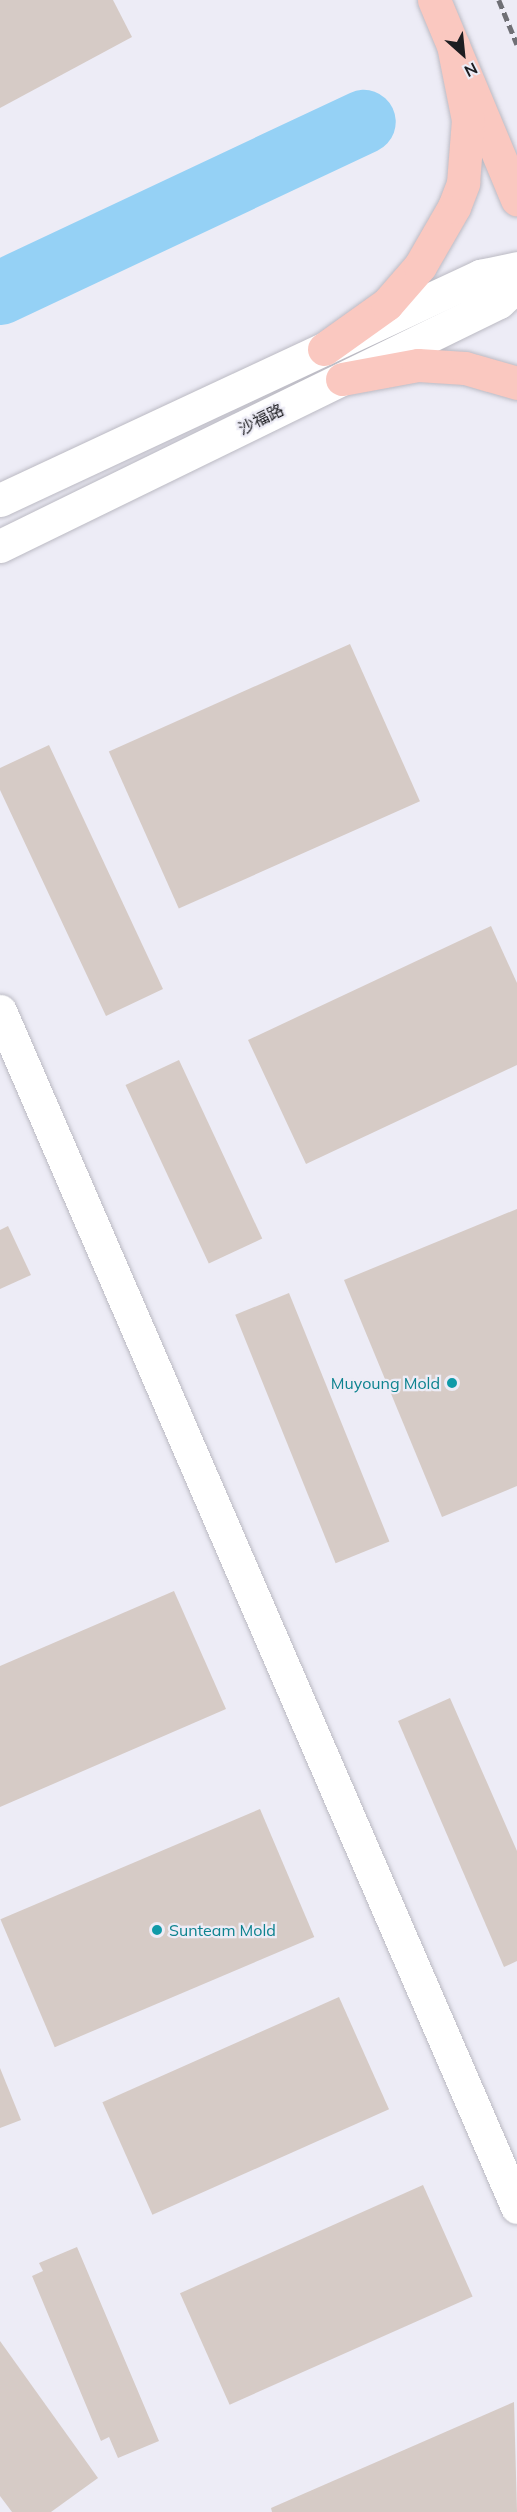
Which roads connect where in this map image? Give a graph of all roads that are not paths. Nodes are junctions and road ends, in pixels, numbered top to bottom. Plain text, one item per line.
1 (434, 0) edge
2 (453, 45) junction
3 (517, 199) edge
4 (517, 268) edge
5 (517, 285) edge
6 (324, 349) junction
7 (342, 379) junction
8 (517, 383) edge
9 (0, 500) edge
10 (0, 546) edge
11 (0, 1011) edge
12 (517, 2207) edge

1 - 2 main road
2 - 3 main road
2 - 6 main road
4 - 6 street
5 - 7 street, 沙福路
6 - 9 street
7 - 8 main road
7 - 10 street, 沙福路
11 - 12 street

